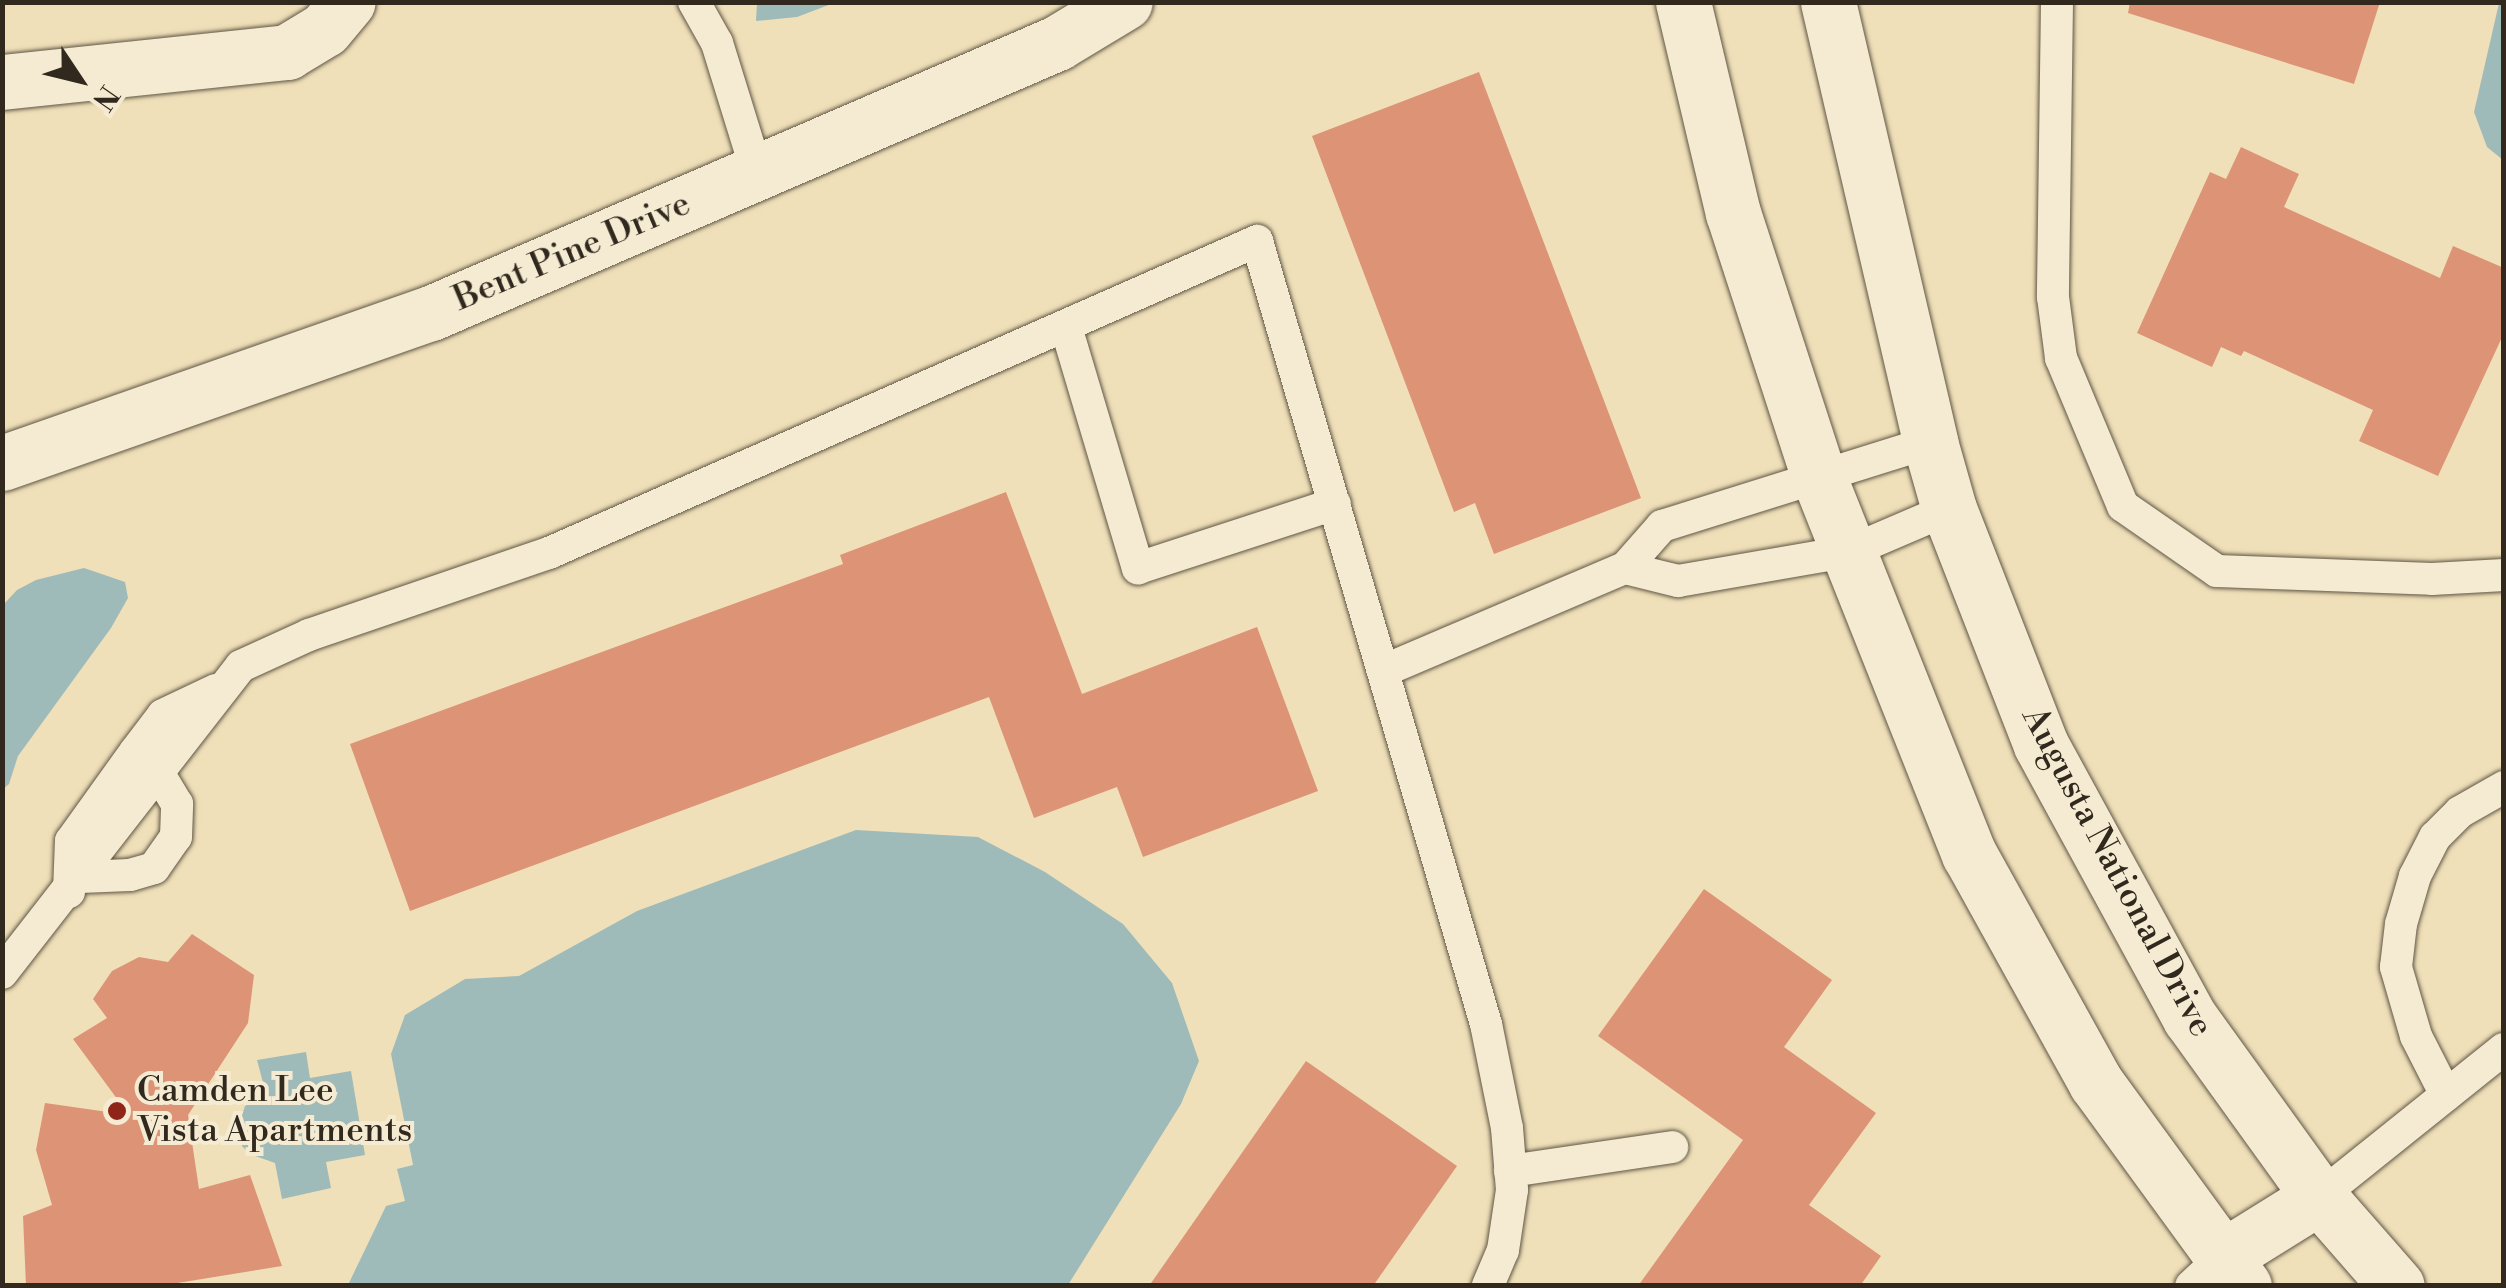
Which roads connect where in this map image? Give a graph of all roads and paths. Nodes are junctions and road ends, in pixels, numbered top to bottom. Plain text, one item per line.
1 (348, 2) edge
2 (694, 2) edge
3 (1125, 2) edge
4 (1683, 2) edge
5 (1828, 2) edge
6 (2057, 2) edge
7 (2, 82) edge
8 (757, 172) junction
9 (1066, 326) junction
10 (1930, 442) junction
11 (2, 464) edge
12 (1820, 480) junction
13 (1335, 504) junction
14 (1950, 509) junction
15 (1851, 551) junction
16 (1625, 568) junction
17 (2504, 575) edge
18 (1383, 671) junction
19 (146, 762) junction
20 (2504, 787) edge
21 (74, 884) junction
22 (2, 973) edge
23 (2504, 1050) edge
24 (2446, 1095) junction
25 (1672, 1147) dead end
26 (1510, 1171) junction
27 (2319, 1198) junction
28 (2218, 1276) edge
29 (1488, 1286) edge
30 (2397, 1286) edge

1 - 7 street
2 - 8 lane
3 - 8 street, Bent Pine Drive
4 - 12 street
5 - 10 street, Augusta National Drive
6 - 17 lane
8 - 11 street, Bent Pine Drive
9 - 13 lane
9 - 13 lane
9 - 19 lane
10 - 12 lane
10 - 14 street, Augusta National Drive
12 - 15 street
12 - 16 lane
13 - 18 lane
14 - 15 lane
14 - 27 street, Augusta National Drive
15 - 16 lane
15 - 28 street
16 - 18 lane
18 - 26 lane
19 - 21 lane
19 - 21 lane
20 - 24 lane
21 - 22 lane
23 - 24 lane
24 - 27 lane
25 - 26 lane
26 - 29 lane
27 - 28 street
27 - 30 street, Augusta National Drive

